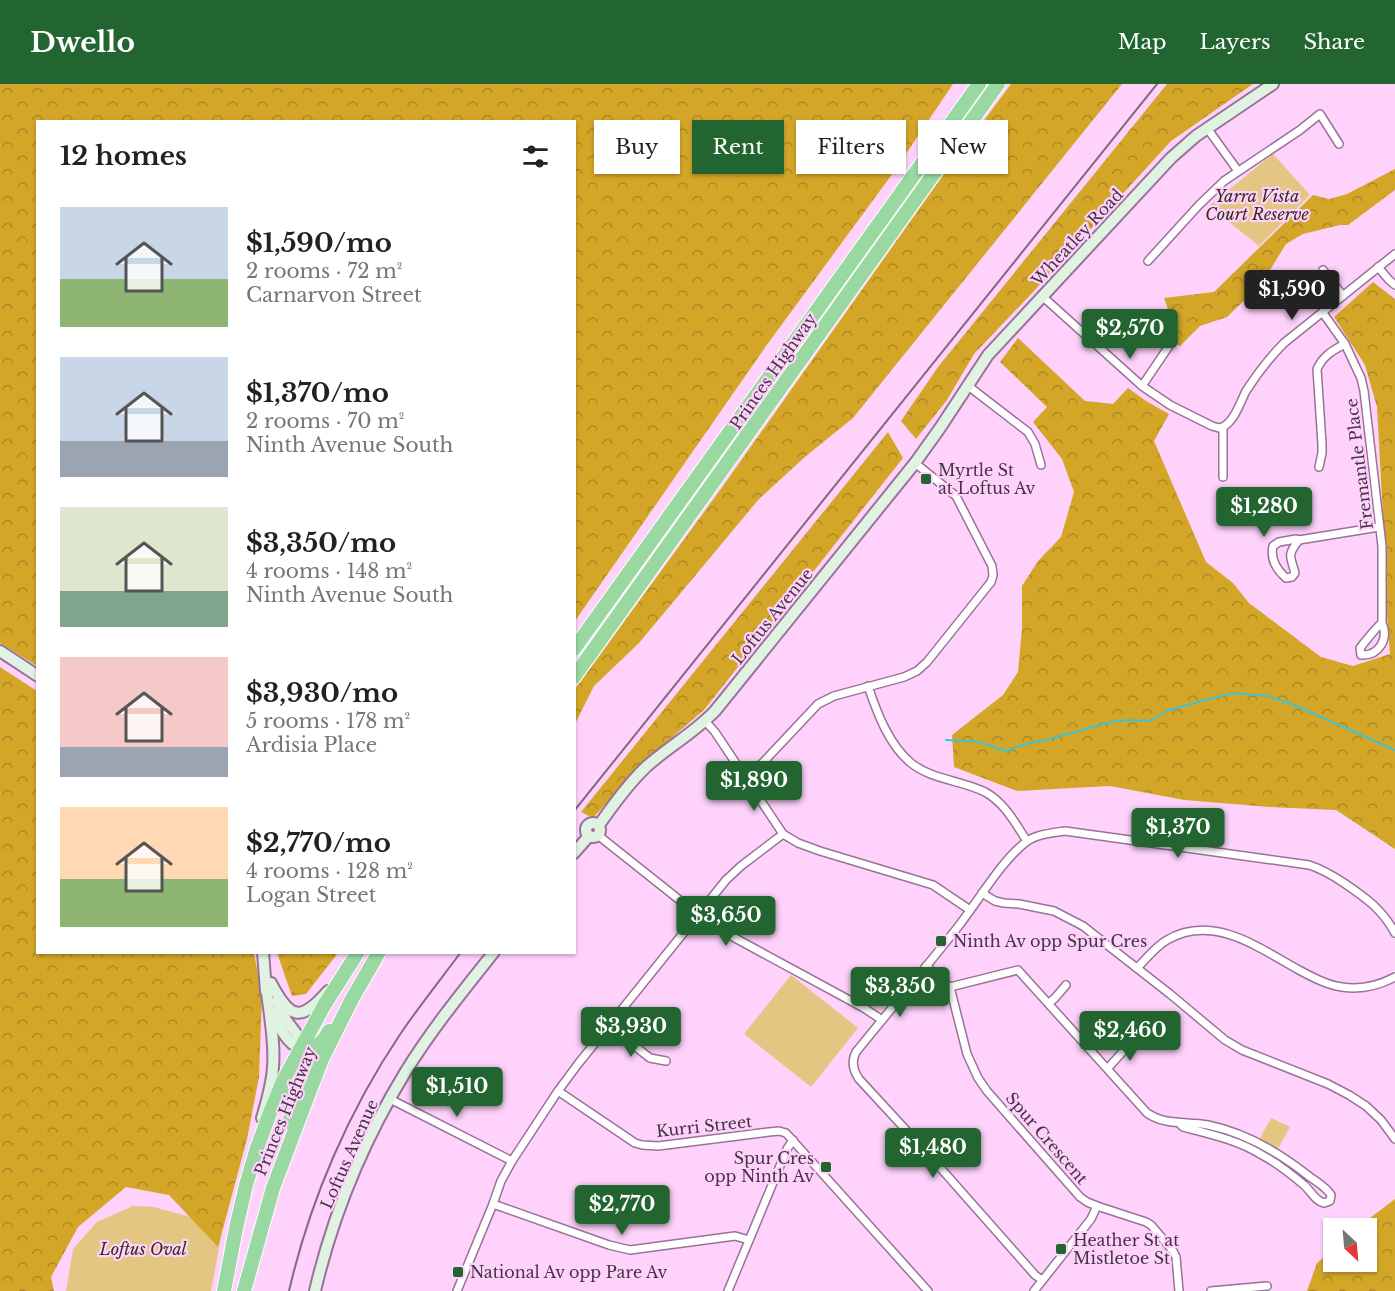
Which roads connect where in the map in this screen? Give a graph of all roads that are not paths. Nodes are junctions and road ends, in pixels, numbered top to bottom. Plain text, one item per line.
1 (979, 84) edge
2 (998, 84) edge
3 (1274, 84) edge
4 (1207, 128) junction
5 (1339, 144) dead end
6 (1238, 171) junction
7 (1395, 254) edge
8 (1148, 261) dead end
9 (1378, 267) junction
10 (1323, 270) dead end
11 (1395, 285) edge
12 (1042, 296) junction
13 (1343, 296) junction
14 (1323, 313) junction
15 (1345, 344) junction
16 (1169, 346) dead end
17 (967, 386) junction
18 (1142, 386) junction
19 (952, 410) joint
20 (1223, 427) junction
21 (915, 463) junction
22 (1041, 465) dead end
23 (1319, 467) dead end
24 (1223, 477) dead end
25 (1379, 527) junction
26 (1299, 540) junction
27 (1382, 623) junction
28 (576, 646) edge
29 (0, 651) edge
30 (576, 674) edge
31 (36, 675) edge
32 (868, 686) junction
33 (705, 721) junction
34 (746, 777) junction
35 (596, 832) junction
36 (783, 834) junction
37 (1027, 841) junction
38 (576, 851) edge
39 (982, 893) junction
40 (970, 910) junction
41 (698, 915) junction
42 (1395, 933) edge
43 (356, 954) edge
44 (357, 954) edge
45 (378, 954) edge
46 (492, 954) edge
47 (264, 957) edge
48 (926, 966) junction
49 (1137, 968) junction
50 (1395, 977) edge
51 (362, 982) junction
52 (1066, 985) dead end
53 (950, 987) junction
54 (269, 988) junction
55 (1049, 1003) junction
56 (882, 1020) junction
57 (609, 1026) junction
58 (1135, 1038) dead end
59 (304, 1047) junction
60 (666, 1061) dead end
61 (1108, 1068) junction
62 (310, 1090) junction
63 (558, 1091) junction
64 (390, 1099) junction
65 (270, 1113) junction
66 (1180, 1124) junction
67 (1395, 1139) edge
68 (793, 1140) junction
69 (257, 1148) junction
70 (512, 1161) junction
71 (273, 1188) junction
72 (493, 1204) junction
73 (1097, 1206) junction
74 (749, 1240) junction
75 (1042, 1280) junction
76 (1267, 1286) dead end
77 (224, 1291) edge
78 (244, 1291) edge
79 (315, 1291) edge
80 (457, 1291) edge
81 (728, 1291) edge
82 (928, 1291) edge
83 (1034, 1291) edge
84 (1179, 1291) edge
85 (1211, 1291) edge

1 - 28 highway, Princes Highway
2 - 30 highway, Princes Highway
3 - 4 street, Wheatley Road
4 - 6 street
4 - 12 street, Wheatley Road
5 - 6 street
6 - 8 street
7 - 9 street
9 - 11 street
9 - 13 street
10 - 13 street
12 - 17 street, Wheatley Road
12 - 18 street
13 - 14 street
14 - 15 street, Fremantle Place
14 - 20 street
15 - 23 street
15 - 25 street, Fremantle Place
16 - 18 street
17 - 19 street, Wheatley Road
17 - 22 street
18 - 20 street
19 - 21 street, Loftus Avenue
20 - 24 street
21 - 32 street
21 - 33 street, Loftus Avenue
25 - 26 street
25 - 27 street, Fremantle Place
26 - 26 street
27 - 27 street, Fremantle Place
29 - 31 street
32 - 34 street
32 - 37 street
33 - 34 street
33 - 35 street, Loftus Avenue
34 - 36 street
35 - 38 street, Loftus Avenue
35 - 41 street
36 - 40 street
36 - 41 street
37 - 39 street
37 - 42 street
39 - 40 street
39 - 49 street
40 - 48 street
41 - 56 street
41 - 57 street
43 - 54 street
44 - 59 highway, Princes Highway
45 - 51 highway, Princes Highway
46 - 64 street, Loftus Avenue
47 - 54 street
48 - 53 street
48 - 56 street
49 - 50 street
49 - 67 street
51 - 59 highway
51 - 62 highway, Princes Highway
52 - 55 street
53 - 55 street
53 - 73 street, Spur Crescent
54 - 59 street
54 - 69 street
55 - 61 street
56 - 75 street
57 - 60 street
57 - 63 street
58 - 61 street
59 - 62 highway
59 - 65 highway, Princes Highway
61 - 66 street
62 - 71 highway, Princes Highway
63 - 68 street, Kurri Street
63 - 70 street
64 - 70 street
64 - 79 street, Loftus Avenue
65 - 69 highway, Princes Highway
65 - 71 highway
66 - 66 street
68 - 74 street
68 - 82 street
69 - 77 highway, Princes Highway
70 - 72 street
71 - 78 highway, Princes Highway
72 - 74 street
72 - 80 street
73 - 75 street
73 - 84 street, Spur Crescent
74 - 81 street
75 - 83 street
76 - 85 street

